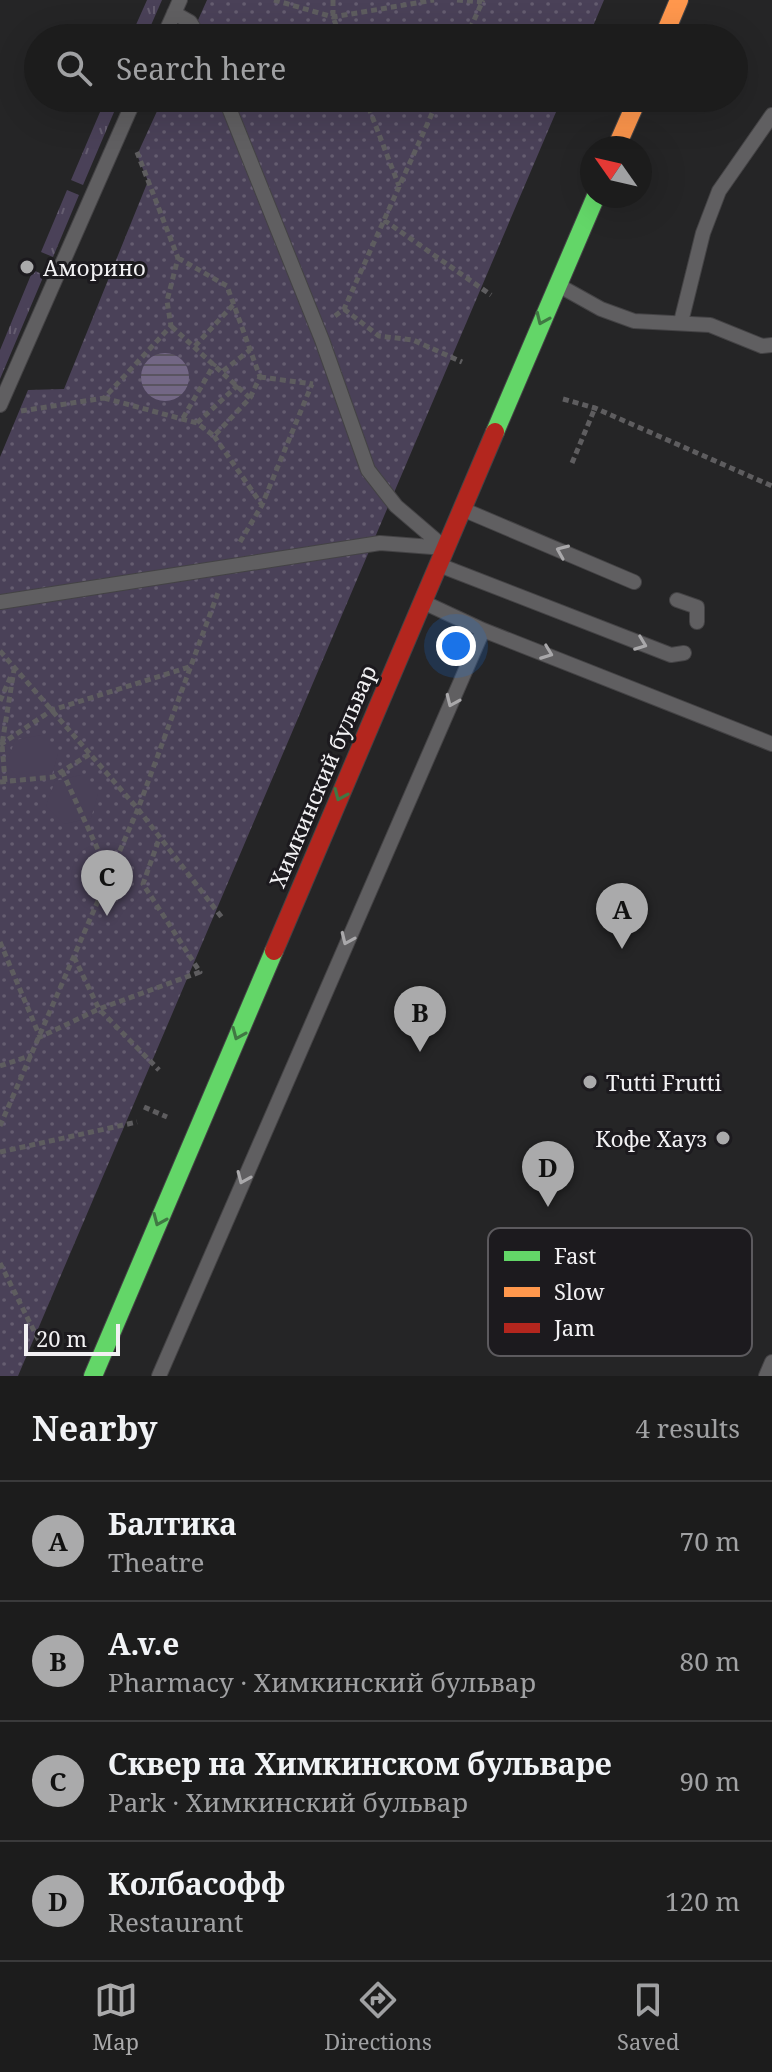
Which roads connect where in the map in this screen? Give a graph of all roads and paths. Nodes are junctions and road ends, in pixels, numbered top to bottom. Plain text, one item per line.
1 (274, 0) edge
2 (333, 0) edge
3 (434, 0) edge
4 (457, 0) edge
5 (679, 0) edge
6 (483, 1) edge
7 (177, 6) edge
8 (333, 17) junction
9 (191, 24) edge
10 (336, 24) edge
11 (472, 24) edge
12 (669, 24) edge
13 (129, 112) edge
14 (231, 112) edge
15 (371, 112) edge
16 (433, 112) edge
17 (632, 112) edge
18 (772, 115) edge
19 (621, 136) edge
20 (116, 139) junction
21 (400, 187) junction
22 (591, 208) edge
23 (384, 220) junction
24 (178, 258) junction
25 (558, 285) junction
26 (491, 295) dead end
27 (233, 305) junction
28 (344, 309) junction
29 (329, 322) dead end
30 (681, 322) junction
31 (171, 326) junction
32 (772, 345) edge
33 (195, 346) junction
34 (250, 350) junction
35 (462, 362) dead end
36 (215, 363) junction
37 (223, 371) junction
38 (312, 373) dead end
39 (260, 377) junction
40 (313, 384) junction
41 (238, 385) junction
42 (104, 398) junction
43 (250, 398) junction
44 (563, 399) dead end
45 (0, 405) edge
46 (595, 408) junction
47 (15, 412) dead end
48 (183, 418) junction
49 (197, 423) junction
50 (214, 436) junction
51 (572, 463) dead end
52 (772, 486) edge
53 (262, 505) junction
54 (462, 509) junction
55 (233, 553) dead end
56 (442, 556) junction
57 (634, 582) dead end
58 (220, 589) dead end
59 (677, 600) dead end
60 (0, 602) edge
61 (423, 602) junction
62 (697, 622) dead end
63 (483, 630) junction
64 (0, 651) edge
65 (684, 653) dead end
66 (189, 667) junction
67 (14, 669) junction
68 (0, 701) edge
69 (52, 710) junction
70 (772, 744) edge
71 (1, 745) edge
72 (90, 754) junction
73 (62, 771) junction
74 (3, 782) edge
75 (138, 809) junction
76 (159, 839) junction
77 (109, 875) junction
78 (223, 919) dead end
79 (0, 942) edge
80 (74, 956) junction
81 (99, 1009) junction
82 (40, 1037) junction
83 (32, 1055) junction
84 (0, 1066) edge
85 (159, 1070) dead end
86 (144, 1107) dead end
87 (168, 1118) dead end
88 (137, 1122) dead end
89 (0, 1126) edge
90 (0, 1152) edge
91 (0, 1263) edge
92 (43, 1349) dead end
93 (772, 1362) edge
94 (93, 1376) edge
95 (159, 1376) edge
96 (766, 1376) edge

1 - 8 path
2 - 8 path
3 - 8 path
4 - 6 path
5 - 12 main road
6 - 11 path
7 - 9 lane
8 - 10 path
13 - 20 lane
14 - 56 lane
15 - 21 path
16 - 21 path
17 - 19 main road
18 - 30 lane
20 - 24 path
20 - 45 lane
21 - 23 path
22 - 25 main road, Химкинский бульвар
23 - 26 path
23 - 28 path
24 - 27 path
24 - 31 path
25 - 30 lane
25 -> 54 main road, Химкинский бульвар
27 - 33 path
27 - 34 path
28 - 29 path
28 - 35 path
30 - 32 lane
31 - 33 path
31 - 42 path
33 - 36 path
34 - 37 path
34 - 39 path
36 - 37 path
36 - 48 path
37 - 41 path
38 - 40 path
39 - 40 path
39 - 43 path
40 - 53 path
41 - 43 path
41 - 49 path
42 - 47 path
42 - 48 path
43 - 50 path
44 - 46 path
46 - 51 path
46 - 52 path
48 - 49 path
49 - 50 path
50 - 53 path
53 - 55 path
54 - 56 main road, Химкинский бульвар
57 -> 54 lane
56 - 60 lane
56 - 61 main road, Химкинский бульвар
56 -> 65 lane
58 - 66 path
59 - 62 lane
61 - 63 lane
61 -> 94 main road, Химкинский бульвар
63 -> 70 lane
63 -> 95 lane
64 - 67 path
66 - 69 path
66 - 75 path
67 - 68 path
67 - 69 path
67 - 71 path
69 - 71 path
69 - 72 path
71 - 74 path
72 - 73 path
72 - 75 path
73 - 74 path
73 - 77 path
75 - 76 path
75 - 77 path
76 - 78 path
76 - 81 path
77 - 80 path
79 - 82 path
80 - 81 path
80 - 82 path
81 - 82 path
81 - 85 path
82 - 83 path
83 - 84 path
83 - 89 path
86 - 87 path
88 - 90 path
91 - 92 path
93 - 96 lane

